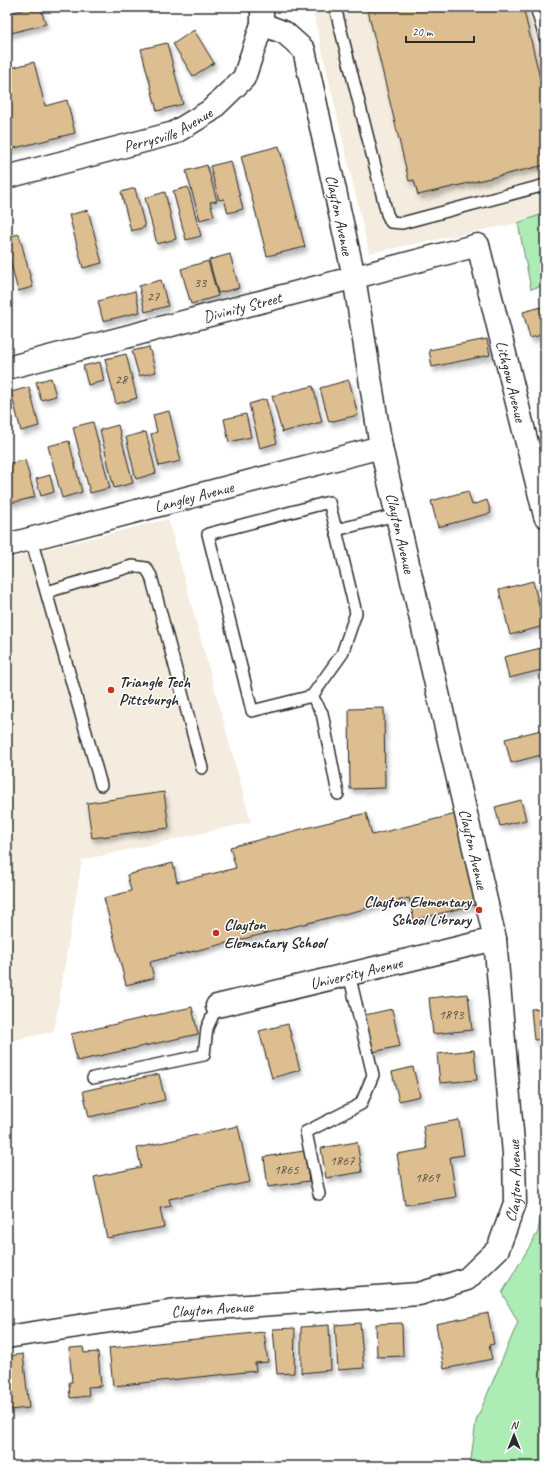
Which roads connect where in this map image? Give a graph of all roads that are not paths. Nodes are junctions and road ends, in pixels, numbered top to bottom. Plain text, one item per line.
1 (335, 7) edge
2 (536, 7) edge
3 (262, 15) edge
4 (545, 38) edge
5 (7, 177) edge
6 (545, 185) edge
7 (478, 245) joint
8 (354, 277) junction
9 (7, 368) edge
10 (381, 447) junction
11 (396, 514) junction
12 (545, 516) edge
13 (336, 530) junction
14 (31, 539) junction
15 (7, 545) edge
16 (47, 592) junction
17 (312, 696) junction
18 (202, 768) dead end
19 (101, 785) dead end
20 (338, 794) dead end
21 (495, 939) junction
22 (349, 974) junction
23 (217, 1006) joint
24 (93, 1078) dead end
25 (319, 1194) dead end
26 (7, 1337) edge

1 - 6 lane
2 - 4 lane
3 - 5 street, Perrysville Avenue
3 - 8 street, Clayton Avenue
7 - 8 street, Divinity Street
7 - 12 street, Lithgow Avenue
8 - 9 street, Divinity Street
8 - 10 street, Clayton Avenue
10 - 11 street, Clayton Avenue
10 - 14 street, Langley Avenue
11 - 13 lane
11 - 21 street, Clayton Avenue
13 - 17 lane
13 - 17 lane
14 - 15 street, Langley Avenue
14 - 16 lane
16 - 18 lane
16 - 19 lane
17 - 20 lane
21 - 22 street, University Avenue
21 - 26 street, Clayton Avenue
22 - 23 street, University Avenue
22 - 25 lane
23 - 24 lane

